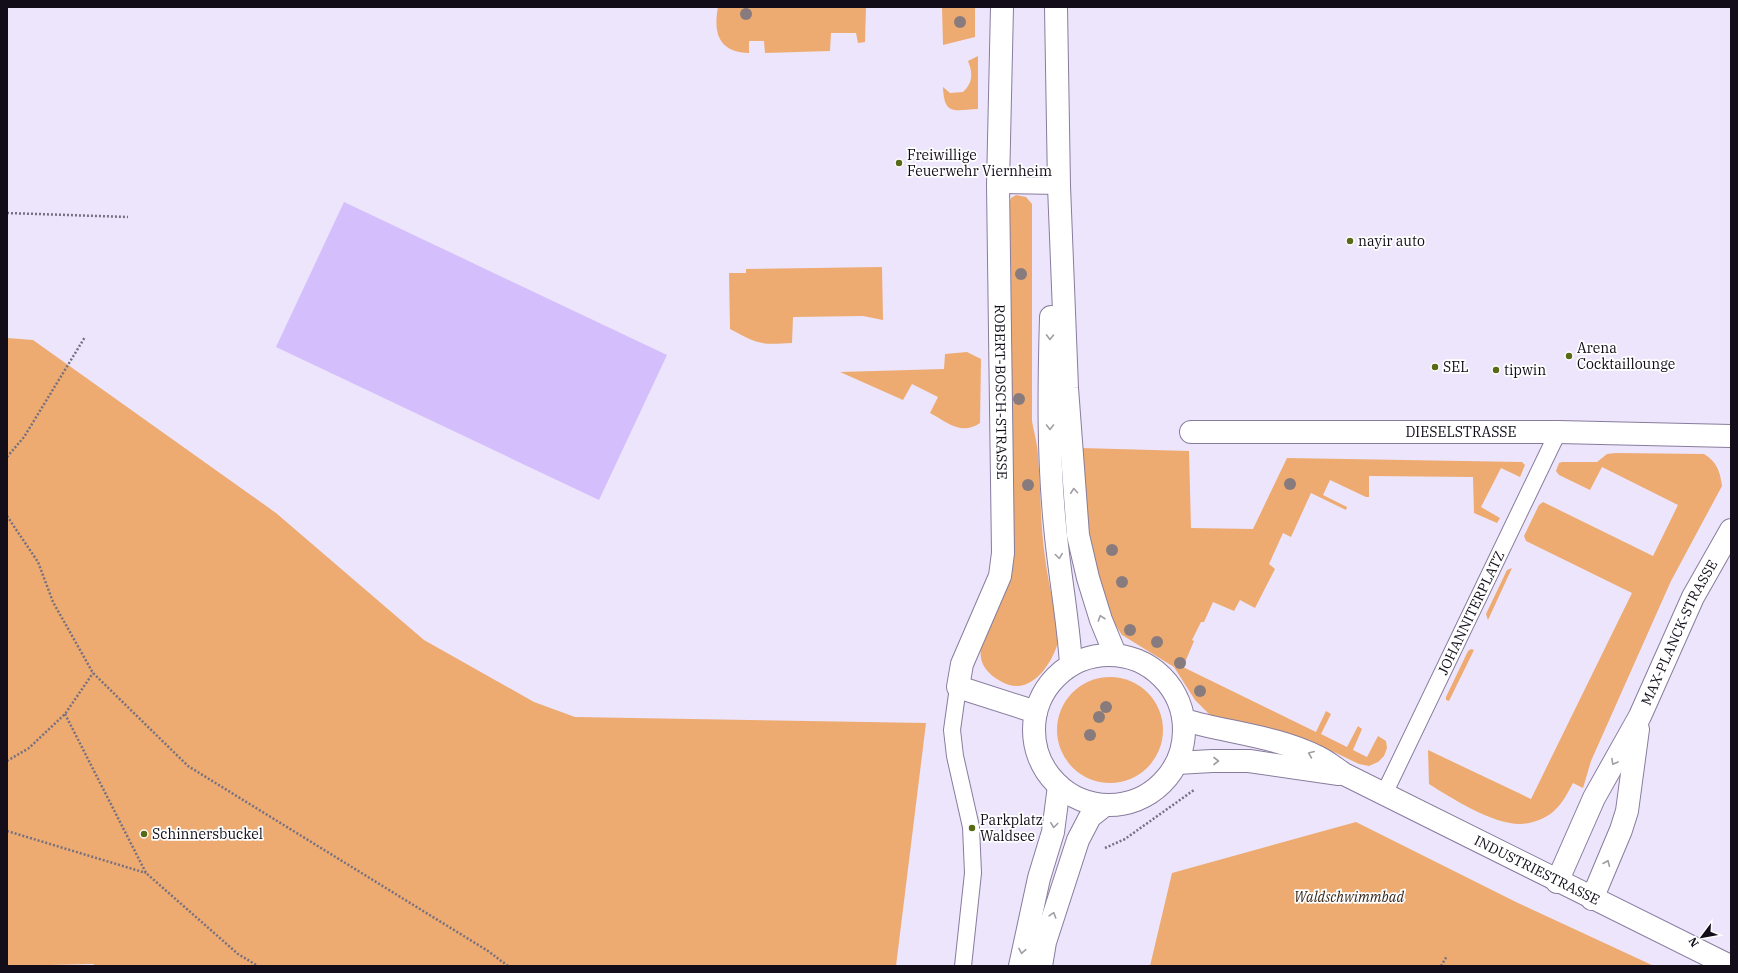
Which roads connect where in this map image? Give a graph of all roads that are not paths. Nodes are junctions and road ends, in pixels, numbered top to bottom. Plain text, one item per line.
1 (1002, 7) edge
2 (1056, 7) edge
3 (998, 185) junction
4 (1059, 186) junction
5 (1191, 432) dead end
6 (1558, 432) junction
7 (1731, 436) edge
8 (1731, 530) edge
9 (1115, 654) junction
10 (1071, 664) junction
11 (958, 687) junction
12 (1036, 712) junction
13 (1640, 716) junction
14 (1184, 720) junction
15 (1177, 763) junction
16 (1344, 774) junction
17 (1059, 786) junction
18 (1384, 794) junction
19 (1105, 805) junction
20 (1557, 882) junction
21 (1592, 899) junction
22 (963, 966) edge
23 (1020, 966) edge
24 (1041, 966) edge
25 (1730, 966) edge

1 - 3 street, ROBERT-BOSCH-STRASSE
2 - 4 street
3 - 4 lane
3 - 11 street, ROBERT-BOSCH-STRASSE
9 -> 4 street
4 -> 10 street
5 - 6 street, DIESELSTRASSE
6 - 7 street, DIESELSTRASSE
6 - 18 lane, JOHANNITERPLATZ
8 - 13 street, MAX-PLANCK-STRASSE
9 - 10 street
9 - 14 street
10 - 12 street
11 - 12 street
11 - 22 lane
12 - 17 street
13 -> 20 street, MAX-PLANCK-STRASSE
21 -> 13 street, MAX-PLANCK-STRASSE
14 - 15 street
16 -> 14 street, INDUSTRIESTRASSE
15 -> 16 street, INDUSTRIESTRASSE
15 - 19 street
16 - 18 street, INDUSTRIESTRASSE
17 - 19 street
17 -> 23 street
18 - 20 street, INDUSTRIESTRASSE
24 -> 19 street
20 - 21 street, INDUSTRIESTRASSE
21 - 25 street, INDUSTRIESTRASSE

